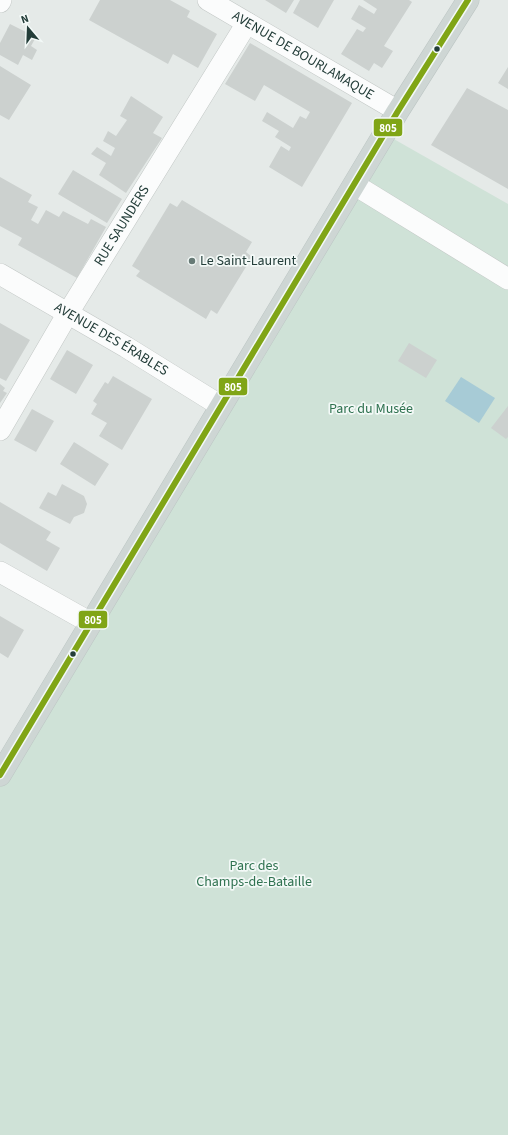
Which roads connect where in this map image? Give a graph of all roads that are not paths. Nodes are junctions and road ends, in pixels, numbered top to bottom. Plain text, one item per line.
1 (208, 0) edge
2 (468, 0) edge
3 (228, 5) edge
4 (247, 23) junction
5 (398, 111) junction
6 (355, 185) junction
7 (0, 274) edge
8 (508, 279) edge
9 (68, 313) junction
10 (221, 406) junction
11 (0, 430) edge
12 (0, 572) edge
13 (91, 623) junction
14 (0, 775) edge

1 - 3 street, AVENUE DE BOURLAMAQUE
2 - 5 main road
3 - 4 street, AVENUE DE BOURLAMAQUE
4 - 5 street, AVENUE DE BOURLAMAQUE
4 - 9 street, RUE SAUNDERS
5 - 6 main road
6 - 8 street
6 - 10 main road
7 - 9 street, AVENUE DES ÉRABLES
9 - 10 street, AVENUE DES ÉRABLES
9 - 11 street, RUE SAUNDERS
10 - 13 main road
12 - 13 street
13 - 14 main road

